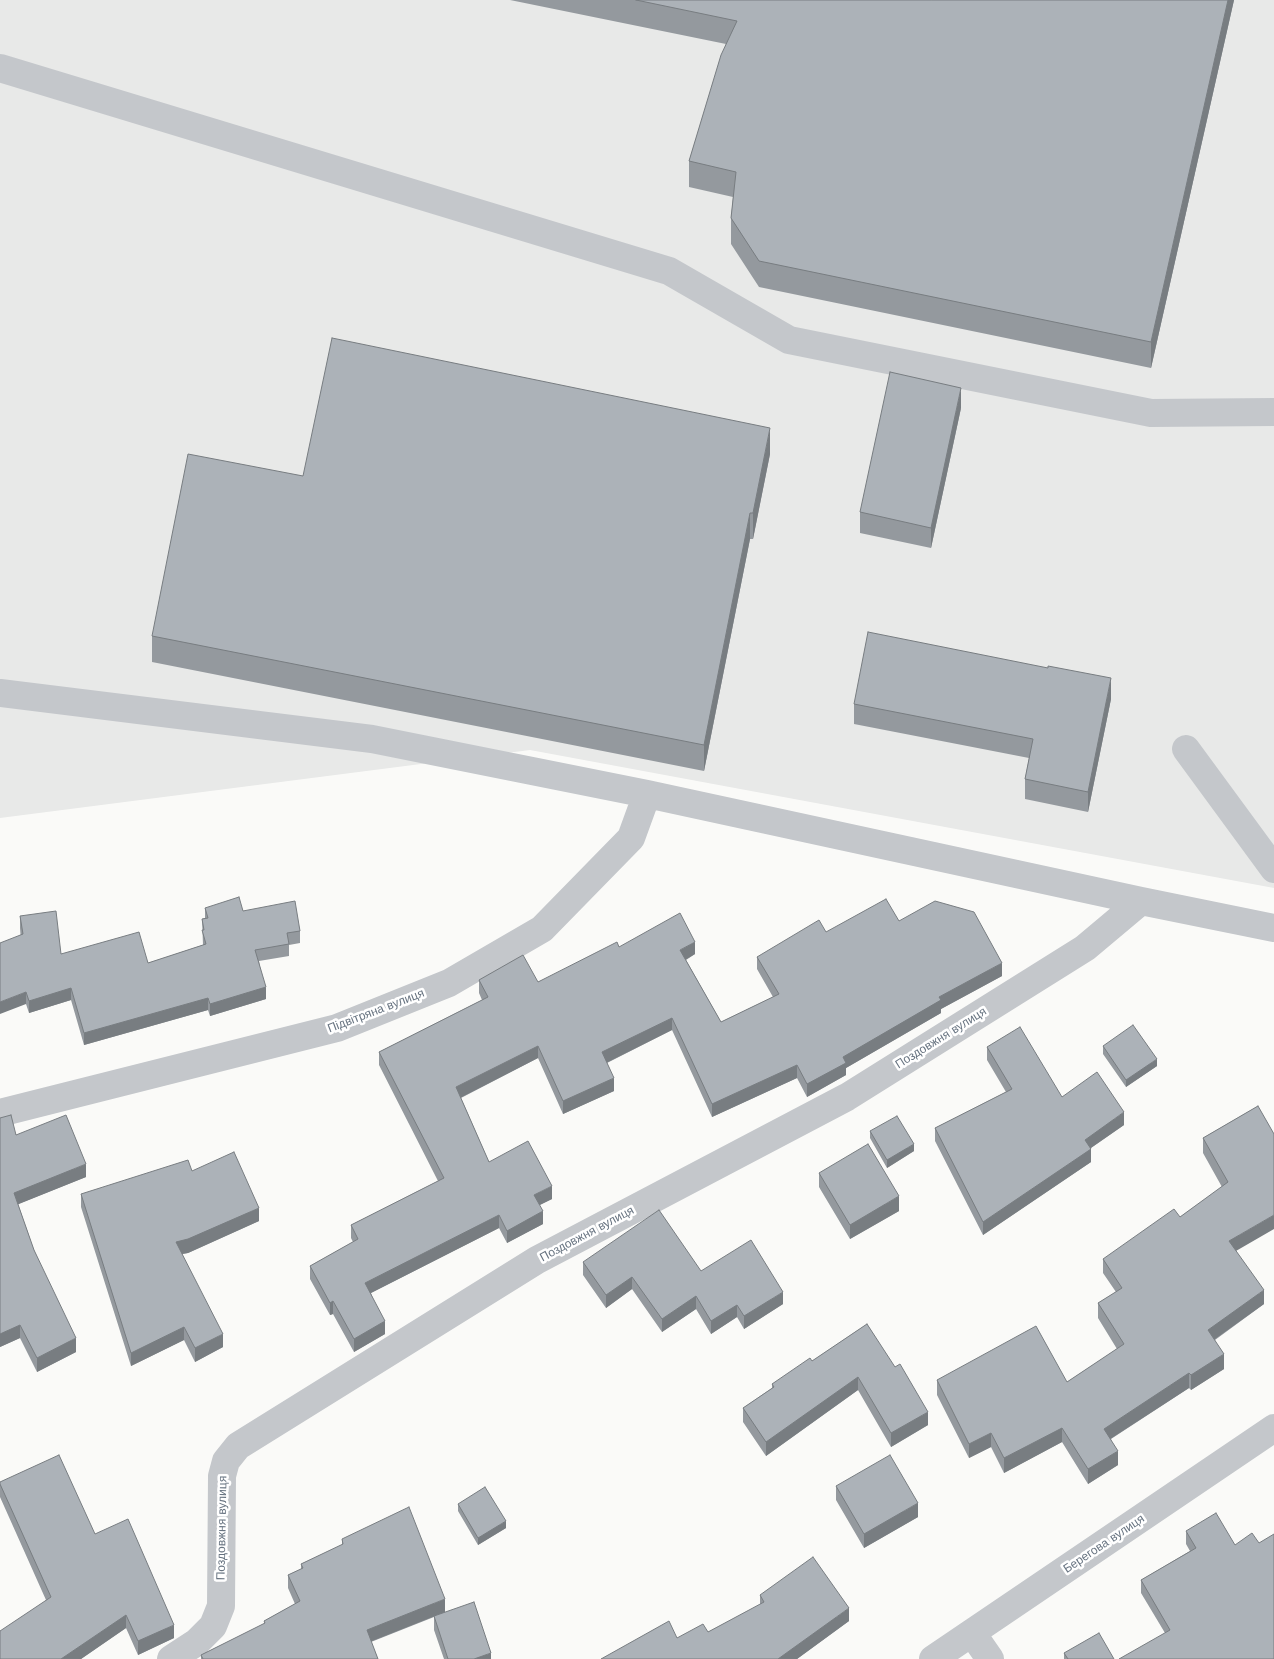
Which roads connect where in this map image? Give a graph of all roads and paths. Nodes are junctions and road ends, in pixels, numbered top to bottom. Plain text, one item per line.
1 (0, 68) edge
2 (1274, 412) edge
3 (0, 693) edge
4 (1186, 749) dead end
5 (647, 794) junction
6 (1274, 869) edge
7 (1141, 901) junction
8 (1274, 928) edge
9 (0, 1113) edge
10 (1274, 1428) edge
11 (972, 1633) junction
12 (171, 1659) edge
13 (933, 1659) edge
14 (990, 1659) edge

1 - 2 street
3 - 5 street
4 - 6 street
5 - 7 street
5 - 9 street, Підвітряна вулиця
7 - 8 street
7 - 12 street, Поздовжня вулиця
10 - 11 street, Берегова вулиця
11 - 13 street, Берегова вулиця
11 - 14 street

